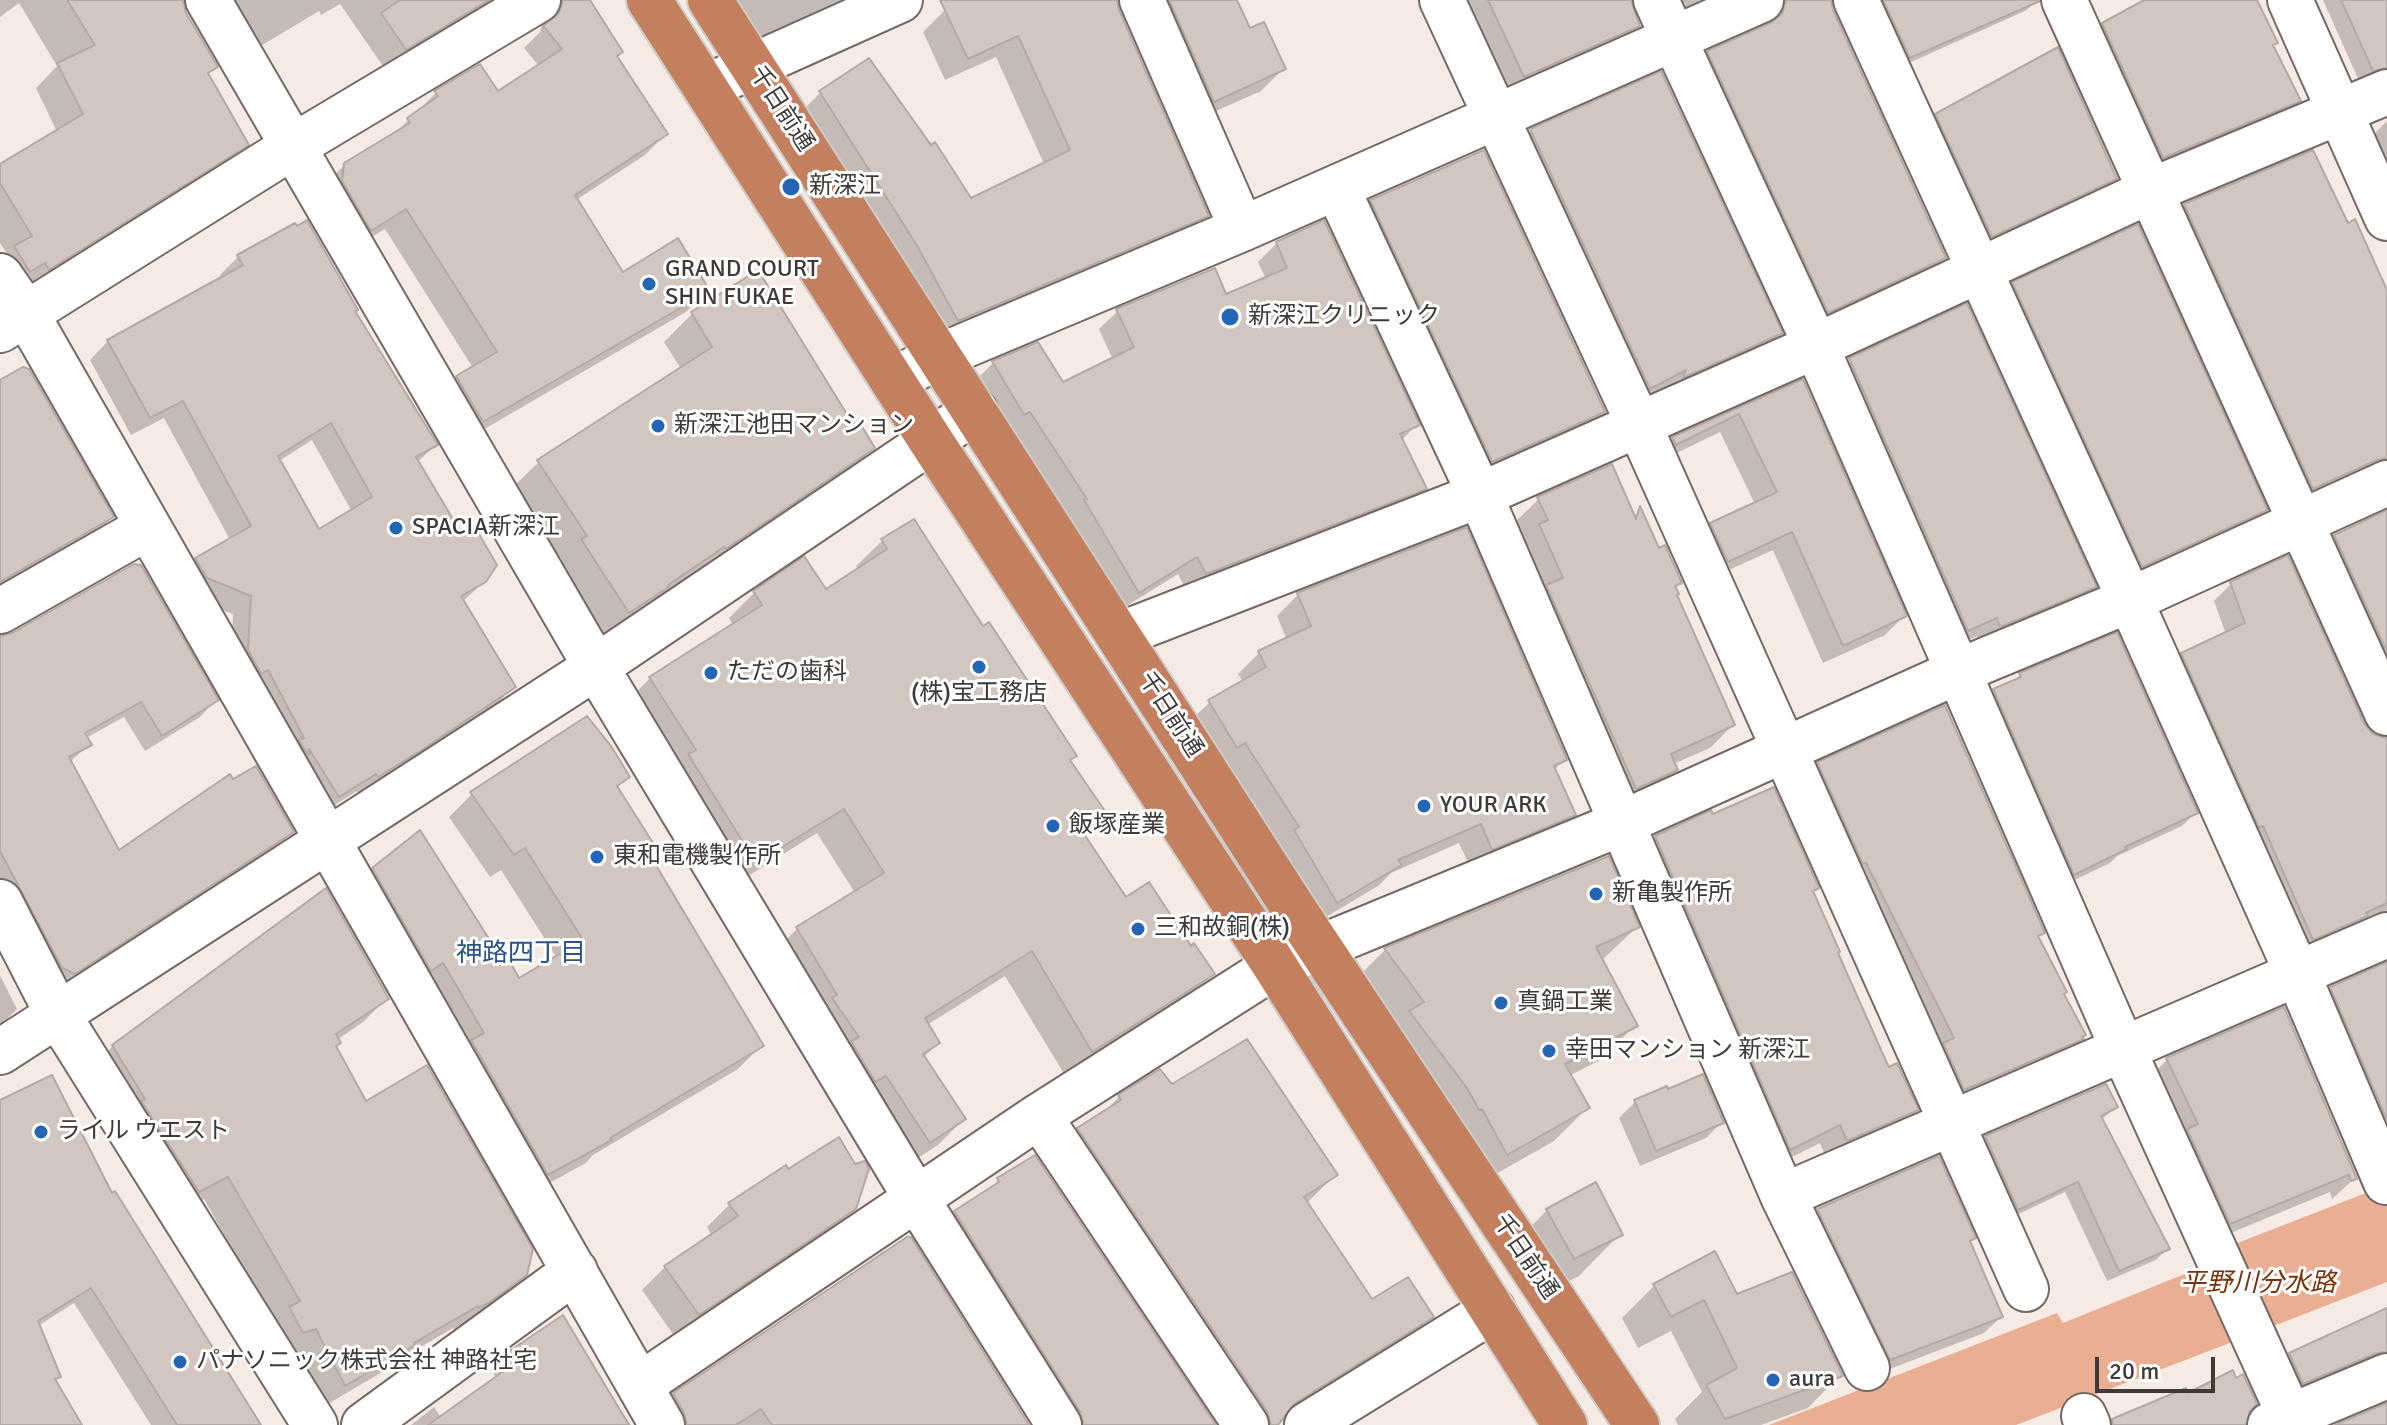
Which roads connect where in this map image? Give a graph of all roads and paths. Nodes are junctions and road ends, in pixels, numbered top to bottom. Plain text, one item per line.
1 (208, 0) edge
2 (538, 0) edge
3 (649, 0) edge
4 (710, 0) edge
5 (900, 0) edge
6 (1142, 0) edge
7 (1442, 0) edge
8 (1761, 0) edge
9 (1856, 0) edge
10 (2064, 0) edge
11 (2290, 0) edge
12 (1664, 19) edge
13 (754, 66) junction
14 (706, 87) junction
15 (2387, 92) edge
16 (2340, 113) junction
17 (1495, 118) junction
18 (292, 147) junction
19 (1337, 188) junction
20 (2150, 191) junction
21 (2387, 218) edge
22 (1242, 229) junction
23 (1979, 268) junction
24 (0, 276) edge
25 (13, 321) edge
26 (1816, 346) junction
27 (940, 356) junction
28 (893, 380) junction
29 (975, 411) junction
30 (1639, 425) junction
31 (931, 441) junction
32 (2387, 483) edge
33 (1480, 495) junction
34 (2302, 523) junction
35 (148, 527) junction
36 (2130, 600) junction
37 (0, 611) edge
38 (1119, 635) junction
39 (596, 667) junction
40 (1957, 672) junction
41 (2387, 713) edge
42 (1784, 749) junction
43 (1622, 823) junction
44 (326, 841) junction
45 (0, 902) edge
46 (2387, 935) edge
47 (1319, 947) junction
48 (1275, 966) junction
49 (2298, 975) junction
50 (58, 1015) junction
51 (2123, 1049) junction
52 (0, 1052) edge
53 (1039, 1116) junction
54 (1949, 1122) junction
55 (2386, 1182) edge
56 (1783, 1196) junction
57 (916, 1198) junction
58 (575, 1271) junction
59 (2026, 1289) dead end
60 (1493, 1310) junction
61 (1867, 1368) dead end
62 (2387, 1376) edge
63 (640, 1385) junction
64 (2285, 1422) edge
65 (315, 1425) edge
66 (364, 1425) edge
67 (662, 1425) edge
68 (1059, 1425) edge
69 (1246, 1425) edge
70 (1307, 1425) edge
71 (1565, 1425) edge
72 (1637, 1425) edge

1 - 18 street
2 - 18 street
3 - 14 highway, 千日前通
4 - 13 highway, 千日前通
5 - 13 street
6 - 22 street
7 - 17 street
8 - 12 street
9 - 23 street
10 - 20 street
11 - 16 street
12 - 17 street
12 - 26 street
13 - 14 street
13 - 27 highway, 千日前通
14 - 28 highway, 千日前通
15 - 16 street
16 - 20 street
16 - 21 street
17 - 19 street
17 - 30 street
18 - 25 street
18 - 39 street
19 - 22 street
19 - 33 street
20 - 23 street
20 - 34 street
22 - 27 street
23 - 26 street
23 - 36 street
24 - 25 street
25 - 35 street
26 - 30 street
26 - 40 street
27 - 28 street
27 - 29 highway, 千日前通
28 - 31 highway, 千日前通
29 - 31 street
29 - 38 highway, 千日前通
30 - 33 street
30 - 42 street
31 - 39 street
31 - 48 highway, 千日前通
32 - 34 street
33 - 38 street
33 - 43 street
34 - 36 street
34 - 41 street
35 - 37 street
35 - 44 street
36 - 40 street
36 - 49 street
38 - 47 highway, 千日前通
39 - 44 street
39 - 57 street
40 - 42 street
40 - 51 street
42 - 43 street
42 - 54 street
43 - 47 street
43 - 56 street
44 - 50 street
44 - 58 street
45 - 50 street
46 - 49 street
47 - 48 street
47 - 72 highway, 千日前通
48 - 53 street
48 - 60 highway, 千日前通
49 - 51 street
49 - 55 street
50 - 52 street
50 - 65 street
51 - 54 street
51 - 64 street
53 - 57 street
53 - 69 street
54 - 56 street
54 - 59 street
56 - 61 street
57 - 63 street
57 - 68 street
58 - 63 street
58 - 66 street
60 - 70 street
60 - 71 highway, 千日前通
62 - 64 street
63 - 67 street

